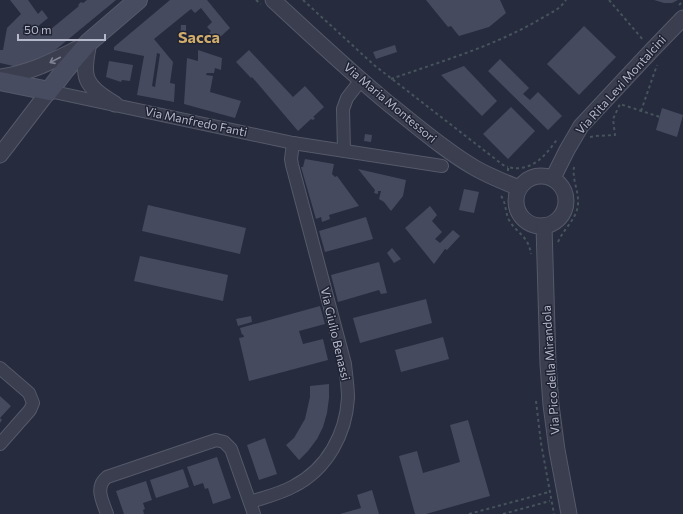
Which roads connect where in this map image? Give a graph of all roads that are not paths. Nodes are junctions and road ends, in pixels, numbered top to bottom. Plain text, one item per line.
1 (138, 0) edge
2 (273, 0) edge
3 (683, 18) edge
4 (89, 42) junction
5 (0, 78) edge
6 (361, 80) junction
7 (0, 81) edge
8 (49, 91) junction
9 (115, 104) junction
10 (293, 143) junction
11 (344, 151) junction
12 (0, 155) edge
13 (442, 166) dead end
14 (553, 178) junction
15 (519, 188) junction
16 (544, 226) junction
17 (0, 368) edge
18 (0, 444) edge
19 (250, 502) junction
20 (107, 514) edge
21 (254, 514) edge
22 (569, 514) edge

1 - 4 main road
2 - 6 street, Via Maria Montessori
3 - 14 street, Via Rita Levi Montalcini
4 -> 5 street
4 - 8 main road
4 - 9 street
6 - 11 street
6 - 15 street, Via Maria Montessori
7 - 8 main road
8 - 9 street, Via Manfredo Fanti
8 - 12 street
9 - 10 street, Via Manfredo Fanti
10 - 11 street, Via Manfredo Fanti
10 - 19 street, Via Giulio Benassi
11 - 13 street, Via Manfredo Fanti
14 - 15 street
14 - 16 street
15 - 16 street
16 - 22 street, Via Pico della Mirandola
17 - 18 street
19 - 20 street
19 - 21 street

